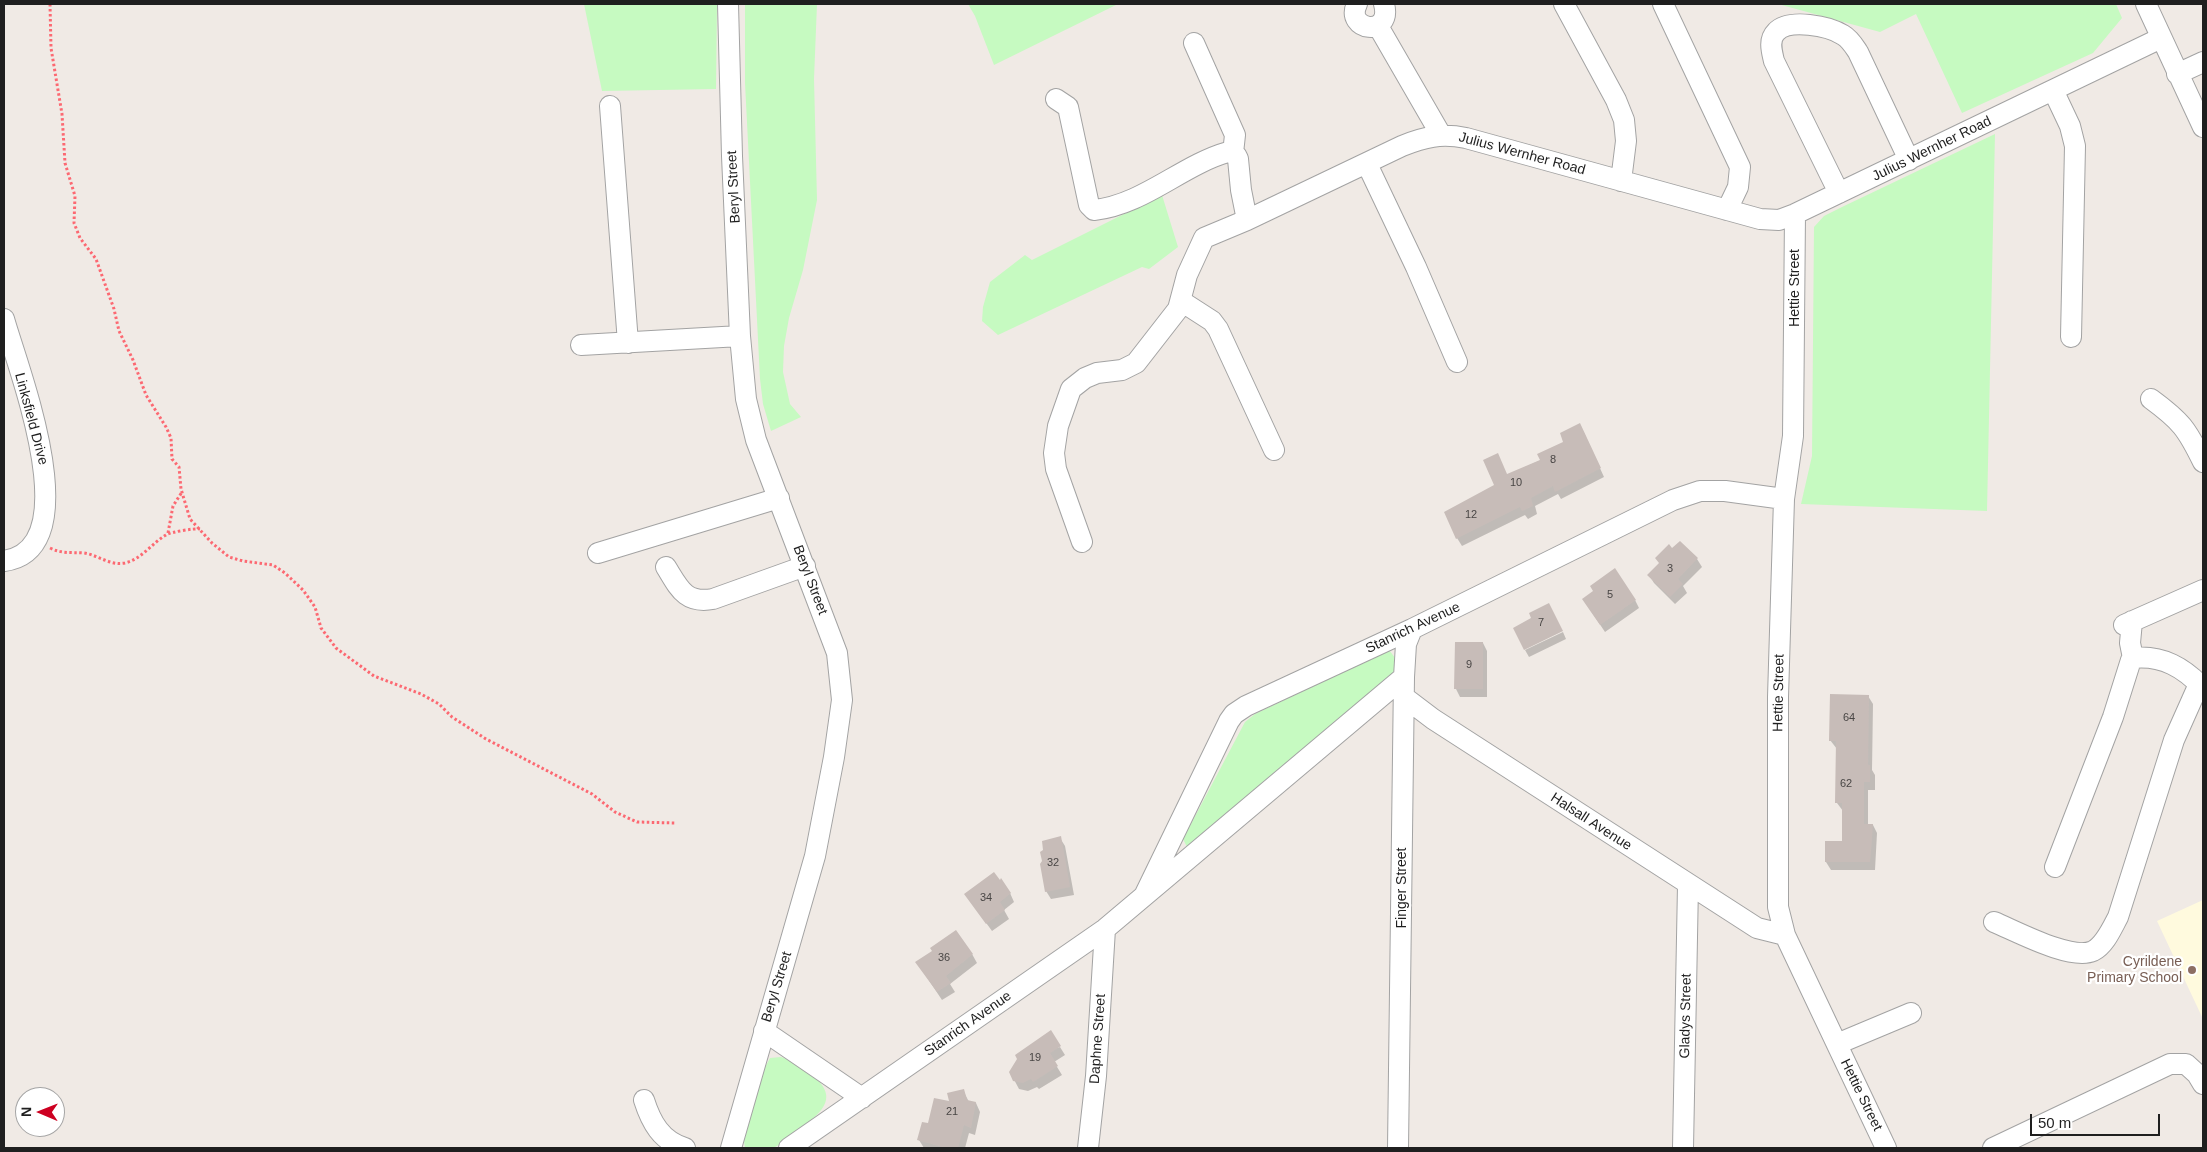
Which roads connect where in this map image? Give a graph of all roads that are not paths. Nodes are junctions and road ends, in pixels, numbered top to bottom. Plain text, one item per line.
1 (728, 4) edge
2 (1357, 4) edge
3 (1384, 4) edge
4 (1564, 4) edge
5 (1663, 4) edge
6 (2146, 4) edge
7 (1378, 26) junction
8 (2160, 38) junction
9 (1194, 43) dead end
10 (2203, 62) edge
11 (2177, 74) junction
12 (2053, 90) junction
13 (1056, 99) dead end
14 (610, 106) dead end
15 (2203, 127) edge
16 (1441, 135) junction
17 (1232, 153) junction
18 (1909, 160) junction
19 (1367, 164) junction
20 (1621, 181) junction
21 (1839, 193) junction
22 (1727, 210) junction
23 (1796, 214) junction
24 (1247, 220) junction
25 (1181, 301) junction
26 (4, 319) edge
27 (740, 336) junction
28 (2071, 337) dead end
29 (628, 343) junction
30 (581, 345) dead end
31 (1457, 362) dead end
32 (2151, 399) dead end
33 (1274, 450) dead end
34 (2203, 462) edge
35 (779, 498) junction
36 (1784, 499) junction
37 (1082, 542) dead end
38 (598, 553) dead end
39 (4, 561) edge
40 (805, 566) junction
41 (666, 567) dead end
42 (2203, 590) edge
43 (1412, 629) junction
44 (2133, 658) junction
45 (1404, 676) junction
46 (2201, 686) edge
47 (1404, 697) junction
48 (2055, 867) dead end
49 (1688, 885) junction
50 (1144, 896) junction
51 (1994, 922) dead end
52 (1105, 929) junction
53 (1785, 935) junction
54 (1911, 1013) dead end
55 (764, 1031) junction
56 (1837, 1044) junction
57 (2203, 1084) edge
58 (862, 1098) junction
59 (644, 1100) dead end
60 (685, 1148) edge
61 (730, 1148) edge
62 (789, 1148) edge
63 (1088, 1148) edge
64 (1398, 1148) edge
65 (1683, 1148) edge
66 (1886, 1148) edge
67 (1993, 1148) edge

1 - 27 street, Beryl Street
2 - 7 street
3 - 7 street
4 - 20 street
5 - 22 street
6 - 8 street
7 - 16 street
8 - 11 street
8 - 12 street, Julius Wernher Road
9 - 17 street
10 - 11 street
11 - 15 street
12 - 18 street, Julius Wernher Road
12 - 28 street
13 - 17 street
14 - 29 street
16 - 19 street, Julius Wernher Road
16 - 20 street, Julius Wernher Road
17 - 24 street
18 - 21 street, Julius Wernher Road
18 - 21 street
19 - 24 street, Julius Wernher Road
19 - 31 street
20 - 22 street, Julius Wernher Road
21 - 23 street, Julius Wernher Road
22 - 23 street, Julius Wernher Road
23 - 36 street, Hettie Street
24 - 25 street, Julius Wernher Road
25 - 33 street
25 - 37 street, Julius Wernher Road
26 - 39 street, Linksfield Drive
27 - 29 street
27 - 35 street, Beryl Street
29 - 30 street
32 - 34 street
35 - 38 street
35 - 40 street, Beryl Street
36 - 43 street, Stanrich Avenue
36 - 53 street, Hettie Street
40 - 41 street
40 - 55 street, Beryl Street
42 - 44 street
43 - 45 street, Finger Street
43 - 50 street, Stanrich Avenue
44 - 46 street
44 - 48 street
45 - 47 street, Finger Street
45 - 50 street, Stanrich Avenue
46 - 51 street
47 - 49 street, Halsall Avenue
47 - 64 street, Finger Street
49 - 53 street, Halsall Avenue
49 - 65 street, Gladys Street
50 - 52 street, Stanrich Avenue
52 - 58 street, Stanrich Avenue
52 - 63 street, Daphne Street
53 - 56 street, Hettie Street
54 - 56 street
55 - 58 street
55 - 61 street, Beryl Street
56 - 66 street, Hettie Street
57 - 67 street
58 - 62 street, Stanrich Avenue
59 - 60 street

